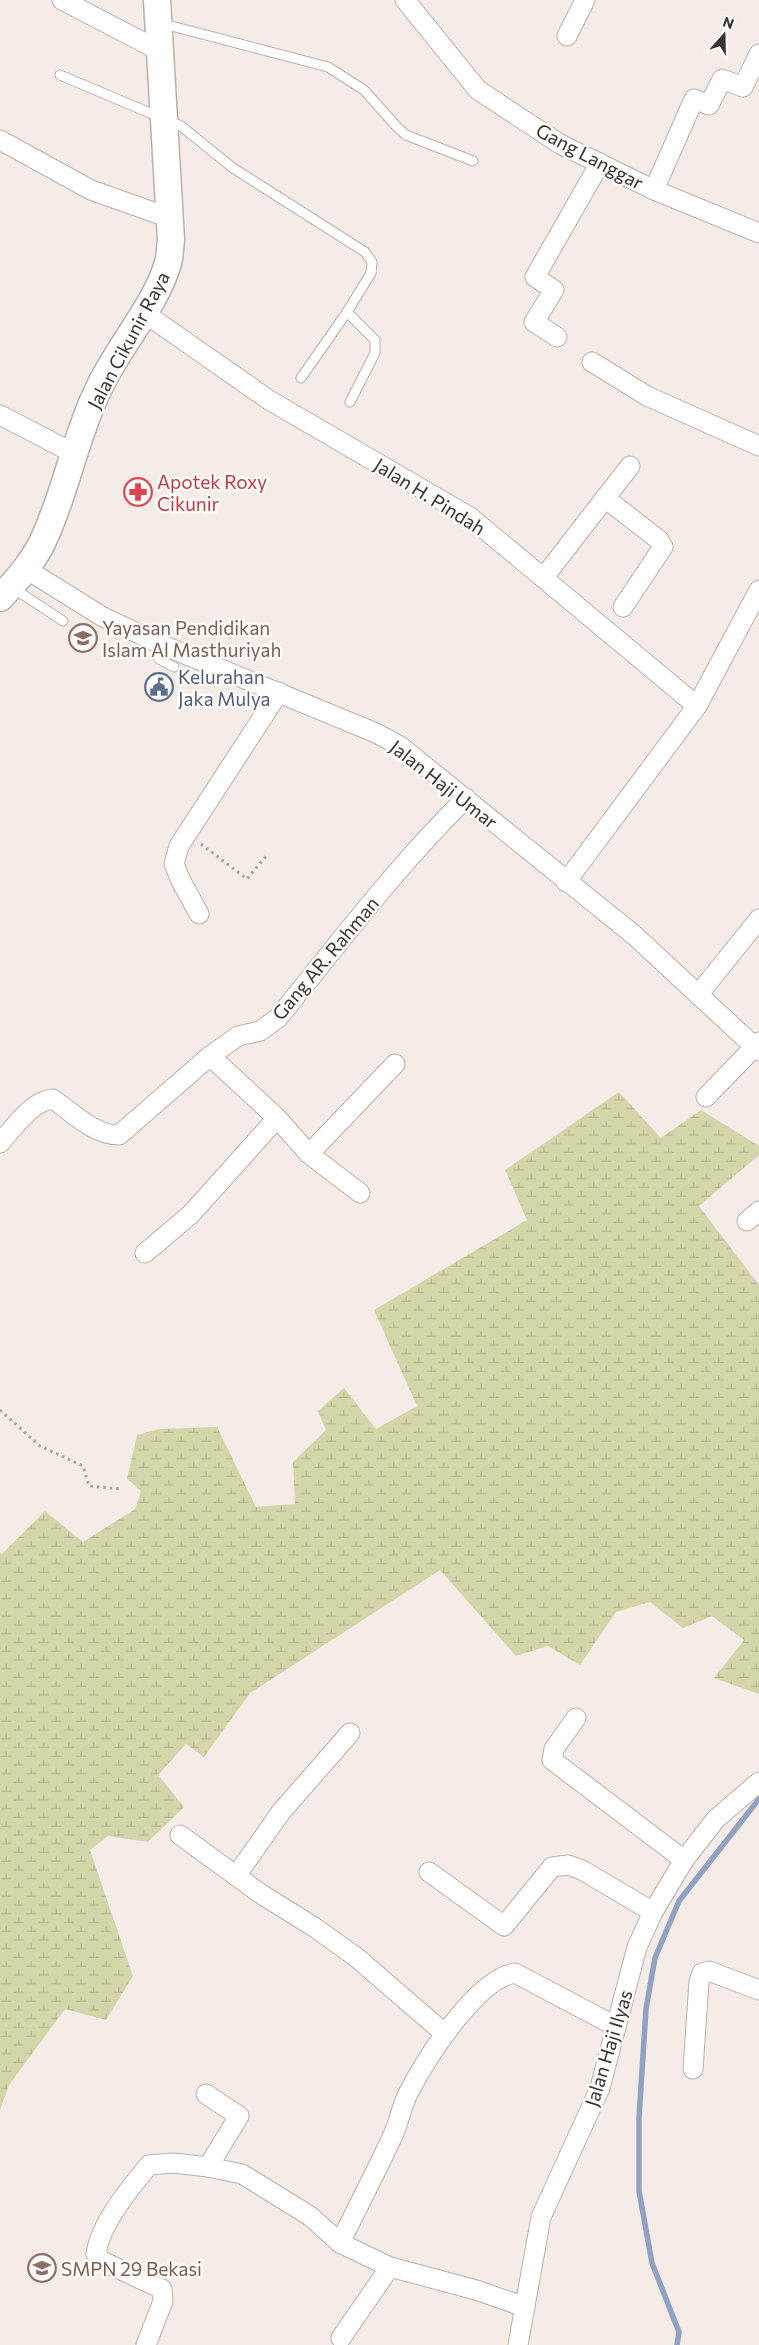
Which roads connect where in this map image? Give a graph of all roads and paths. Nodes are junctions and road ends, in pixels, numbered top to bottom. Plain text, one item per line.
1 (62, 0) edge
2 (405, 0) edge
3 (585, 0) edge
4 (158, 11) edge
5 (567, 36) dead end
6 (162, 52) junction
7 (759, 54) edge
8 (60, 75) dead end
9 (166, 119) junction
10 (0, 140) edge
11 (472, 161) dead end
12 (600, 164) junction
13 (654, 190) junction
14 (170, 218) junction
15 (759, 233) edge
16 (143, 312) junction
17 (347, 312) junction
18 (558, 337) dead end
19 (592, 362) dead end
20 (301, 378) dead end
21 (350, 402) dead end
22 (0, 415) edge
23 (759, 446) edge
24 (73, 453) junction
25 (630, 466) dead end
26 (605, 498) junction
27 (544, 577) junction
28 (12, 585) edge
29 (759, 590) edge
30 (623, 607) dead end
31 (63, 621) dead end
32 (165, 646) junction
33 (174, 668) dead end
34 (279, 692) junction
35 (697, 706) junction
36 (466, 798) junction
37 (187, 833) junction
38 (267, 855) dead end
39 (566, 882) junction
40 (199, 914) dead end
41 (759, 918) edge
42 (698, 995) junction
43 (758, 1046) edge
44 (210, 1056) junction
45 (395, 1064) dead end
46 (706, 1098) dead end
47 (277, 1118) junction
48 (0, 1143) edge
49 (309, 1154) junction
50 (360, 1193) dead end
51 (145, 1252) dead end
52 (0, 1410) edge
53 (121, 1489) dead end
54 (576, 1718) dead end
55 (350, 1734) dead end
56 (759, 1782) edge
57 (180, 1835) dead end
58 (684, 1860) junction
59 (429, 1872) dead end
60 (236, 1876) junction
61 (653, 1912) junction
62 (759, 1990) edge
63 (615, 2026) junction
64 (444, 2033) junction
65 (693, 2069) dead end
66 (206, 2094) dead end
67 (208, 2167) junction
68 (340, 2243) junction
69 (390, 2267) junction
70 (525, 2307) junction
71 (341, 2338) dead end
72 (146, 2345) edge
73 (518, 2345) edge

1 - 6 street
2 - 12 street, Gang Langgar
3 - 5 street
4 - 6 street, Jalan Cikunir Raya
4 - 11 lane
6 - 9 street, Jalan Cikunir Raya
7 - 13 street
8 - 9 lane
9 - 14 street, Jalan Cikunir Raya
9 - 17 lane
10 - 14 street
12 - 13 street, Gang Langgar
12 - 18 street
13 - 15 street, Gang Langgar
14 - 16 street, Jalan Cikunir Raya
16 - 24 street, Jalan Cikunir Raya
16 - 27 street, Jalan H. Pindah
17 - 20 lane
17 - 21 lane
19 - 23 street
22 - 24 street
24 - 28 street, Jalan Cikunir Raya
25 - 26 street
26 - 27 street
26 - 30 street
27 - 35 street, Jalan H. Pindah
28 - 31 lane
28 - 32 street, Jalan Haji Umar
29 - 35 street
32 - 33 lane
32 - 34 street, Jalan Haji Umar
34 - 36 street, Jalan Haji Umar
34 - 37 street
35 - 39 street
36 - 39 street, Jalan Haji Umar
36 - 44 street, Gang AR. Rahman
37 - 38 path
37 - 40 street
39 - 42 street, Jalan Haji Umar
41 - 42 street
42 - 43 street, Jalan Haji Umar
43 - 46 street
44 - 47 street
44 - 48 street, Gang AR. Rahman
45 - 49 street
47 - 49 street
47 - 51 street
49 - 50 street
52 - 53 path
54 - 58 street
55 - 60 street
56 - 58 street, Jalan Haji Ilyas
57 - 60 street
58 - 61 street, Jalan Haji Ilyas
59 - 61 street
60 - 64 street
61 - 63 street, Jalan Haji Ilyas
62 - 65 street
63 - 64 street
63 - 70 street, Jalan Haji Ilyas
64 - 68 street
66 - 67 street
67 - 68 street
67 - 72 street
68 - 69 street
69 - 70 street
69 - 71 street
70 - 73 street, Jalan Haji Ilyas

